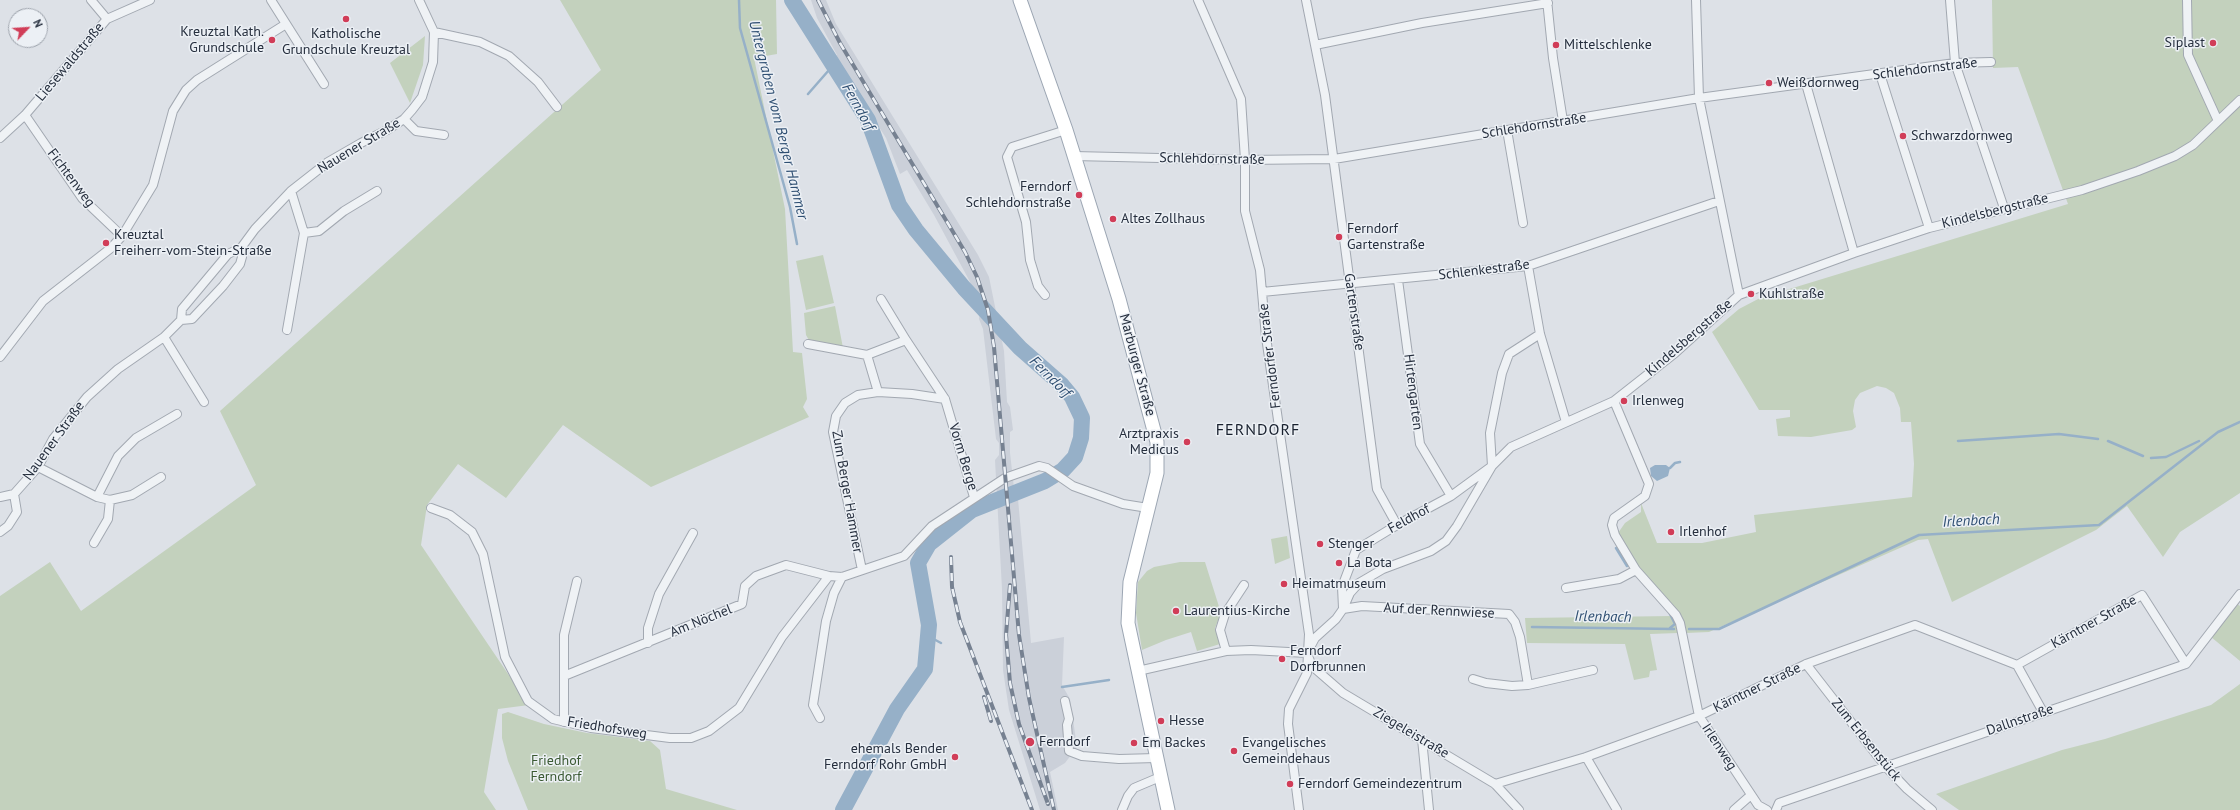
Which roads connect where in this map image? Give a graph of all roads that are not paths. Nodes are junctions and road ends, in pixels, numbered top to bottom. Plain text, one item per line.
1 (91, 0) edge
2 (150, 0) edge
3 (271, 0) edge
4 (420, 0) edge
5 (1020, 0) edge
6 (1198, 0) edge
7 (1306, 0) edge
8 (1696, 0) edge
9 (1950, 0) edge
10 (2187, 0) edge
11 (1547, 2) edge
12 (107, 19) junction
13 (286, 24) junction
14 (434, 32) junction
15 (1315, 45) junction
16 (1991, 62) dead end
17 (1955, 63) junction
18 (1880, 74) junction
19 (324, 84) dead end
20 (1806, 84) junction
21 (1699, 98) junction
22 (2240, 100) edge
23 (557, 107) dead end
24 (25, 115) junction
25 (404, 119) junction
26 (1563, 121) junction
27 (2218, 121) junction
28 (1066, 130) junction
29 (1507, 130) junction
30 (444, 135) dead end
31 (0, 138) edge
32 (1074, 156) junction
33 (1334, 159) junction
34 (1246, 160) junction
35 (291, 191) junction
36 (378, 191) dead end
37 (1719, 201) junction
38 (2004, 208) junction
39 (1523, 223) dead end
40 (1929, 228) junction
41 (304, 233) junction
42 (122, 236) junction
43 (241, 248) junction
44 (1854, 253) junction
45 (1528, 266) junction
46 (1398, 280) junction
47 (1350, 284) junction
48 (1262, 292) junction
49 (1045, 295) dead end
50 (1739, 295) junction
51 (881, 299) dead end
52 (181, 320) junction
53 (287, 330) dead end
54 (1540, 334) junction
55 (164, 337) junction
56 (906, 340) junction
57 (808, 344) dead end
58 (867, 355) junction
59 (0, 357) edge
60 (878, 392) junction
61 (945, 399) junction
62 (1614, 401) junction
63 (204, 402) dead end
64 (177, 414) dead end
65 (1566, 422) junction
66 (1492, 466) junction
67 (38, 467) junction
68 (161, 477) dead end
69 (14, 494) junction
70 (1451, 496) junction
71 (0, 497) edge
72 (97, 497) junction
73 (974, 497) junction
74 (110, 500) junction
75 (431, 508) dead end
76 (1148, 508) junction
77 (1397, 525) junction
78 (0, 532) edge
79 (693, 533) dead end
80 (94, 543) dead end
81 (862, 570) junction
82 (1636, 570) junction
83 (829, 576) junction
84 (842, 577) junction
85 (577, 581) dead end
86 (1244, 585) dead end
87 (1566, 588) dead end
88 (2240, 594) edge
89 (1343, 609) junction
90 (648, 643) junction
91 (1226, 651) junction
92 (1307, 653) junction
93 (1806, 664) junction
94 (2186, 664) junction
95 (2017, 665) junction
96 (1593, 670) dead end
97 (1138, 671) junction
98 (564, 676) junction
99 (1473, 679) dead end
100 (1528, 684) junction
101 (1065, 701) dead end
102 (2043, 712) junction
103 (1699, 716) junction
104 (820, 718) dead end
105 (564, 722) junction
106 (1422, 739) junction
107 (1586, 757) junction
108 (1156, 758) junction
109 (1886, 767) junction
110 (1160, 777) junction
111 (1495, 784) junction
112 (1751, 795) junction
113 (1122, 810) edge
114 (1168, 810) edge
115 (1299, 810) edge
116 (1429, 810) edge
117 (1519, 810) edge
118 (1617, 810) edge
119 (1734, 810) edge
120 (1767, 810) edge
121 (1776, 810) edge
122 (1932, 810) edge

1 - 12 street
2 - 12 street, Liesewaldstraße
3 - 13 street
4 - 14 street, Nauener Straße
5 - 28 main road, Marburger Straße
6 - 34 street, Ferndorfer Straße
7 - 15 street, Gartenstraße
8 - 21 street
9 - 17 street
10 - 27 street
11 - 15 street
11 - 26 street
12 - 24 street, Liesewaldstraße
13 - 19 street
13 - 42 street
14 - 23 street
14 - 25 street, Nauener Straße
15 - 33 street, Gartenstraße
16 - 17 street, Schlehdornstraße
17 - 18 street, Schlehdornstraße
17 - 38 street
18 - 20 street, Schlehdornstraße
18 - 40 street
20 - 21 street, Schlehdornstraße
20 - 44 street
21 - 26 street, Schlehdornstraße
21 - 37 street
22 - 27 street, Kindelsbergstraße
24 - 31 street, Liesewaldstraße
24 - 42 street, Fichtenweg
25 - 30 street
25 - 35 street, Nauener Straße
26 - 29 street, Schlehdornstraße
27 - 38 street, Kindelsbergstraße
28 - 32 main road, Marburger Straße
28 - 49 street
29 - 33 street, Schlehdornstraße
29 - 39 street
32 - 34 street, Schlehdornstraße
32 - 76 main road, Marburger Straße
33 - 34 street, Schlehdornstraße
33 - 47 street, Gartenstraße
34 - 48 street, Ferndorfer Straße
35 - 41 street
35 - 43 street, Nauener Straße
36 - 41 street
37 - 45 street, Schlenkestraße
37 - 50 street
38 - 40 street, Kindelsbergstraße
40 - 44 street, Kindelsbergstraße
41 - 53 street
42 - 59 street
43 - 52 street, Nauener Straße
43 - 52 street, Nauener Straße
44 - 50 street, Kindelsbergstraße
45 - 46 street, Schlenkestraße
45 - 54 street
46 - 47 street, Schlenkestraße
46 - 70 street, Hirtengarten
47 - 48 street, Schlenkestraße
47 - 77 street, Gartenstraße
48 - 92 street, Ferndorfer Straße
50 - 62 street, Kindelsbergstraße
51 - 56 street, Vorm Berge
52 - 55 street, Nauener Straße
54 - 65 street
54 - 66 street
55 - 63 street
55 - 67 street, Nauener Straße
56 - 58 street
56 - 61 street, Vorm Berge
57 - 58 street
58 - 60 street
60 - 61 street
60 - 81 street, Zum Berger Hammer
61 - 73 street, Vorm Berge
62 - 65 street, Kindelsbergstraße
62 - 82 street, Irlenweg
64 - 72 street
65 - 66 street, Kindelsbergstraße
66 - 70 street, Feldhof
66 - 89 street, Kindelsbergstraße
67 - 69 street, Nauener Straße
67 - 72 street
68 - 74 street
69 - 71 street, Nauener Straße
69 - 78 street
70 - 77 street, Feldhof
72 - 74 street
73 - 76 street, Vorm Berge
73 - 81 street
74 - 80 street
75 - 105 street, Friedhofsweg
76 - 97 main road, Marburger Straße
77 - 89 street, Feldhof
79 - 90 street, Am Nöchel
81 - 84 street
82 - 87 street
82 - 103 street, Irlenweg
83 - 84 street
83 - 90 street, Am Nöchel
83 - 105 street, Friedhofsweg
84 - 104 street
85 - 98 street
86 - 91 street
88 - 94 street
89 - 92 street, Kindelsbergstraße
89 - 100 street, Auf der Rennwiese
90 - 98 street, Am Nöchel
91 - 92 street
91 - 97 street
92 - 106 street, Ziegeleistraße
92 - 115 street, Ferndorfer Straße
93 - 95 street, Kärntner Straße
93 - 103 street, Kärntner Straße
93 - 109 street, Zum Erbsenstück
94 - 95 street, Kärntner Straße
94 - 102 street, Dallnstraße
95 - 102 street
96 - 100 street
97 - 108 main road, Marburger Straße
98 - 105 street
99 - 100 street
101 - 108 street
102 - 109 street, Dallnstraße
103 - 107 street, Kärntner Straße
103 - 112 street, Irlenweg
106 - 111 street, Ziegeleistraße
106 - 116 street
107 - 111 street, Kärntner Straße
107 - 118 street
108 - 110 main road, Marburger Straße
109 - 121 street, Dallnstraße
109 - 122 street, Zum Erbsenstück
110 - 113 street
110 - 114 main road, Marburger Straße
111 - 117 street, Ziegeleistraße
112 - 119 street
112 - 120 street, Irlenweg

